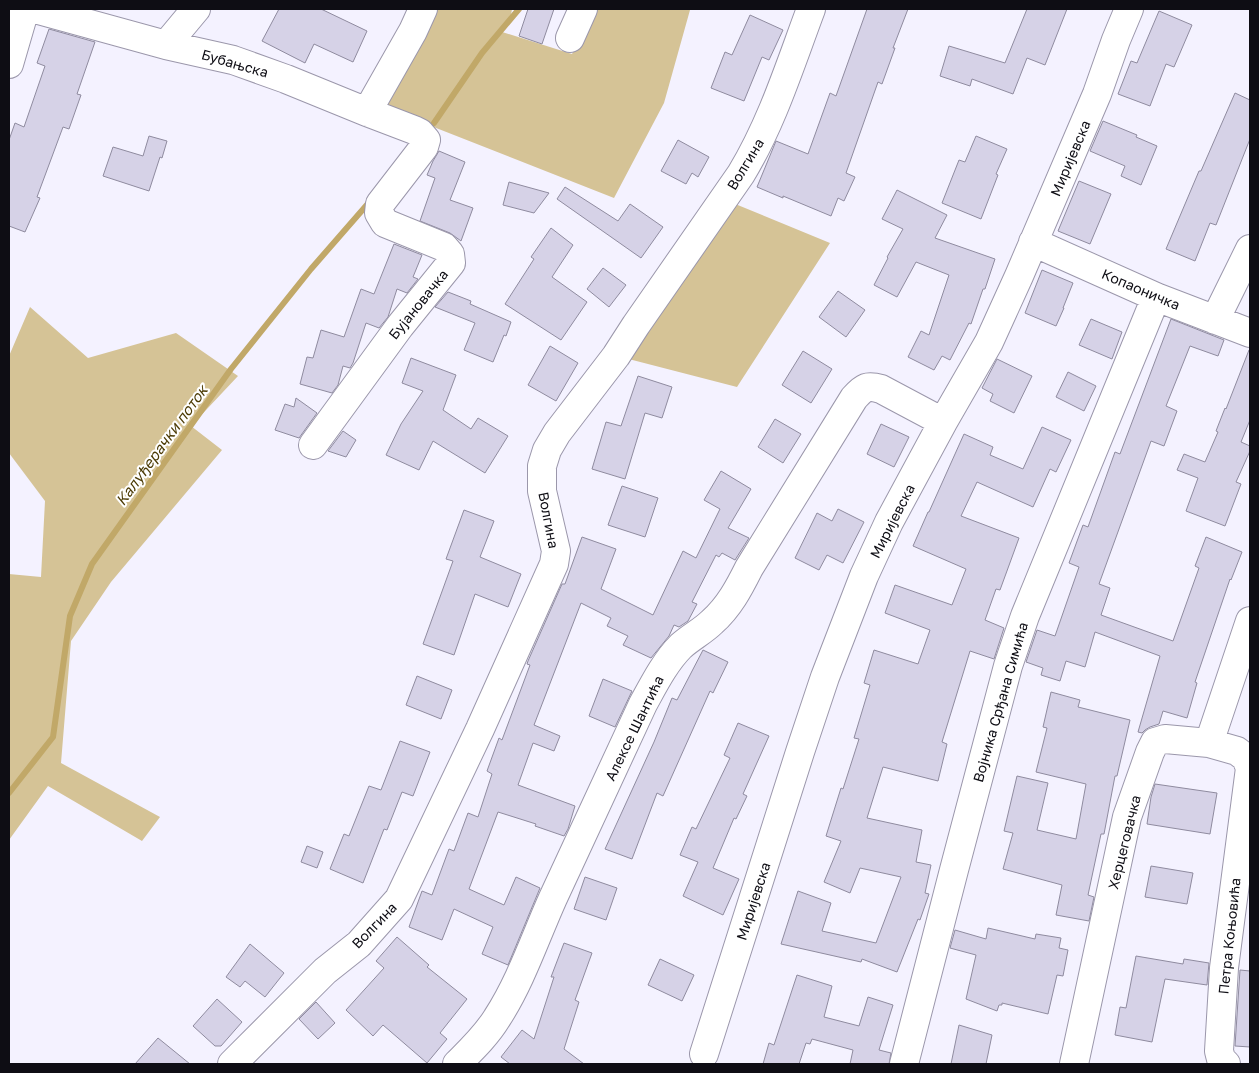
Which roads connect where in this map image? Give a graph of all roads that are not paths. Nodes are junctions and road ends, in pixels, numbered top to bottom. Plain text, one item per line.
1 (25, 9) edge
2 (35, 9) edge
3 (196, 9) edge
4 (423, 9) edge
5 (582, 9) edge
6 (811, 9) edge
7 (1129, 9) edge
8 (570, 38) dead end
9 (166, 45) junction
10 (9, 64) edge
11 (367, 112) junction
12 (426, 140) joint
13 (1033, 242) junction
14 (1250, 249) edge
15 (1156, 297) junction
16 (1215, 320) junction
17 (1250, 333) edge
18 (943, 422) junction
19 (313, 445) dead end
20 (1250, 621) edge
21 (1210, 743) junction
22 (704, 1054) dead end
23 (232, 1064) edge
24 (457, 1064) edge
25 (904, 1064) edge
26 (1074, 1064) edge
27 (1226, 1064) edge

1 - 10 street
2 - 9 street, Бубањска
3 - 9 street
4 - 11 street
5 - 8 street
6 - 23 street, Волгина
7 - 13 street, Миријевска
9 - 11 street, Бубањска
11 - 12 street, Бубањска
12 - 19 street, Бујановачка
13 - 15 street, Копаоничка
13 - 18 street, Миријевска
14 - 16 street
15 - 16 street, Копаоничка
15 - 25 street, Војника Срђана Симића
16 - 17 street, Копаоничка
18 - 22 street, Миријевска
18 - 24 street, Алексе Шантића
20 - 21 street
21 - 26 street, Херцеговачка
21 - 27 street, Петра Коњовића

